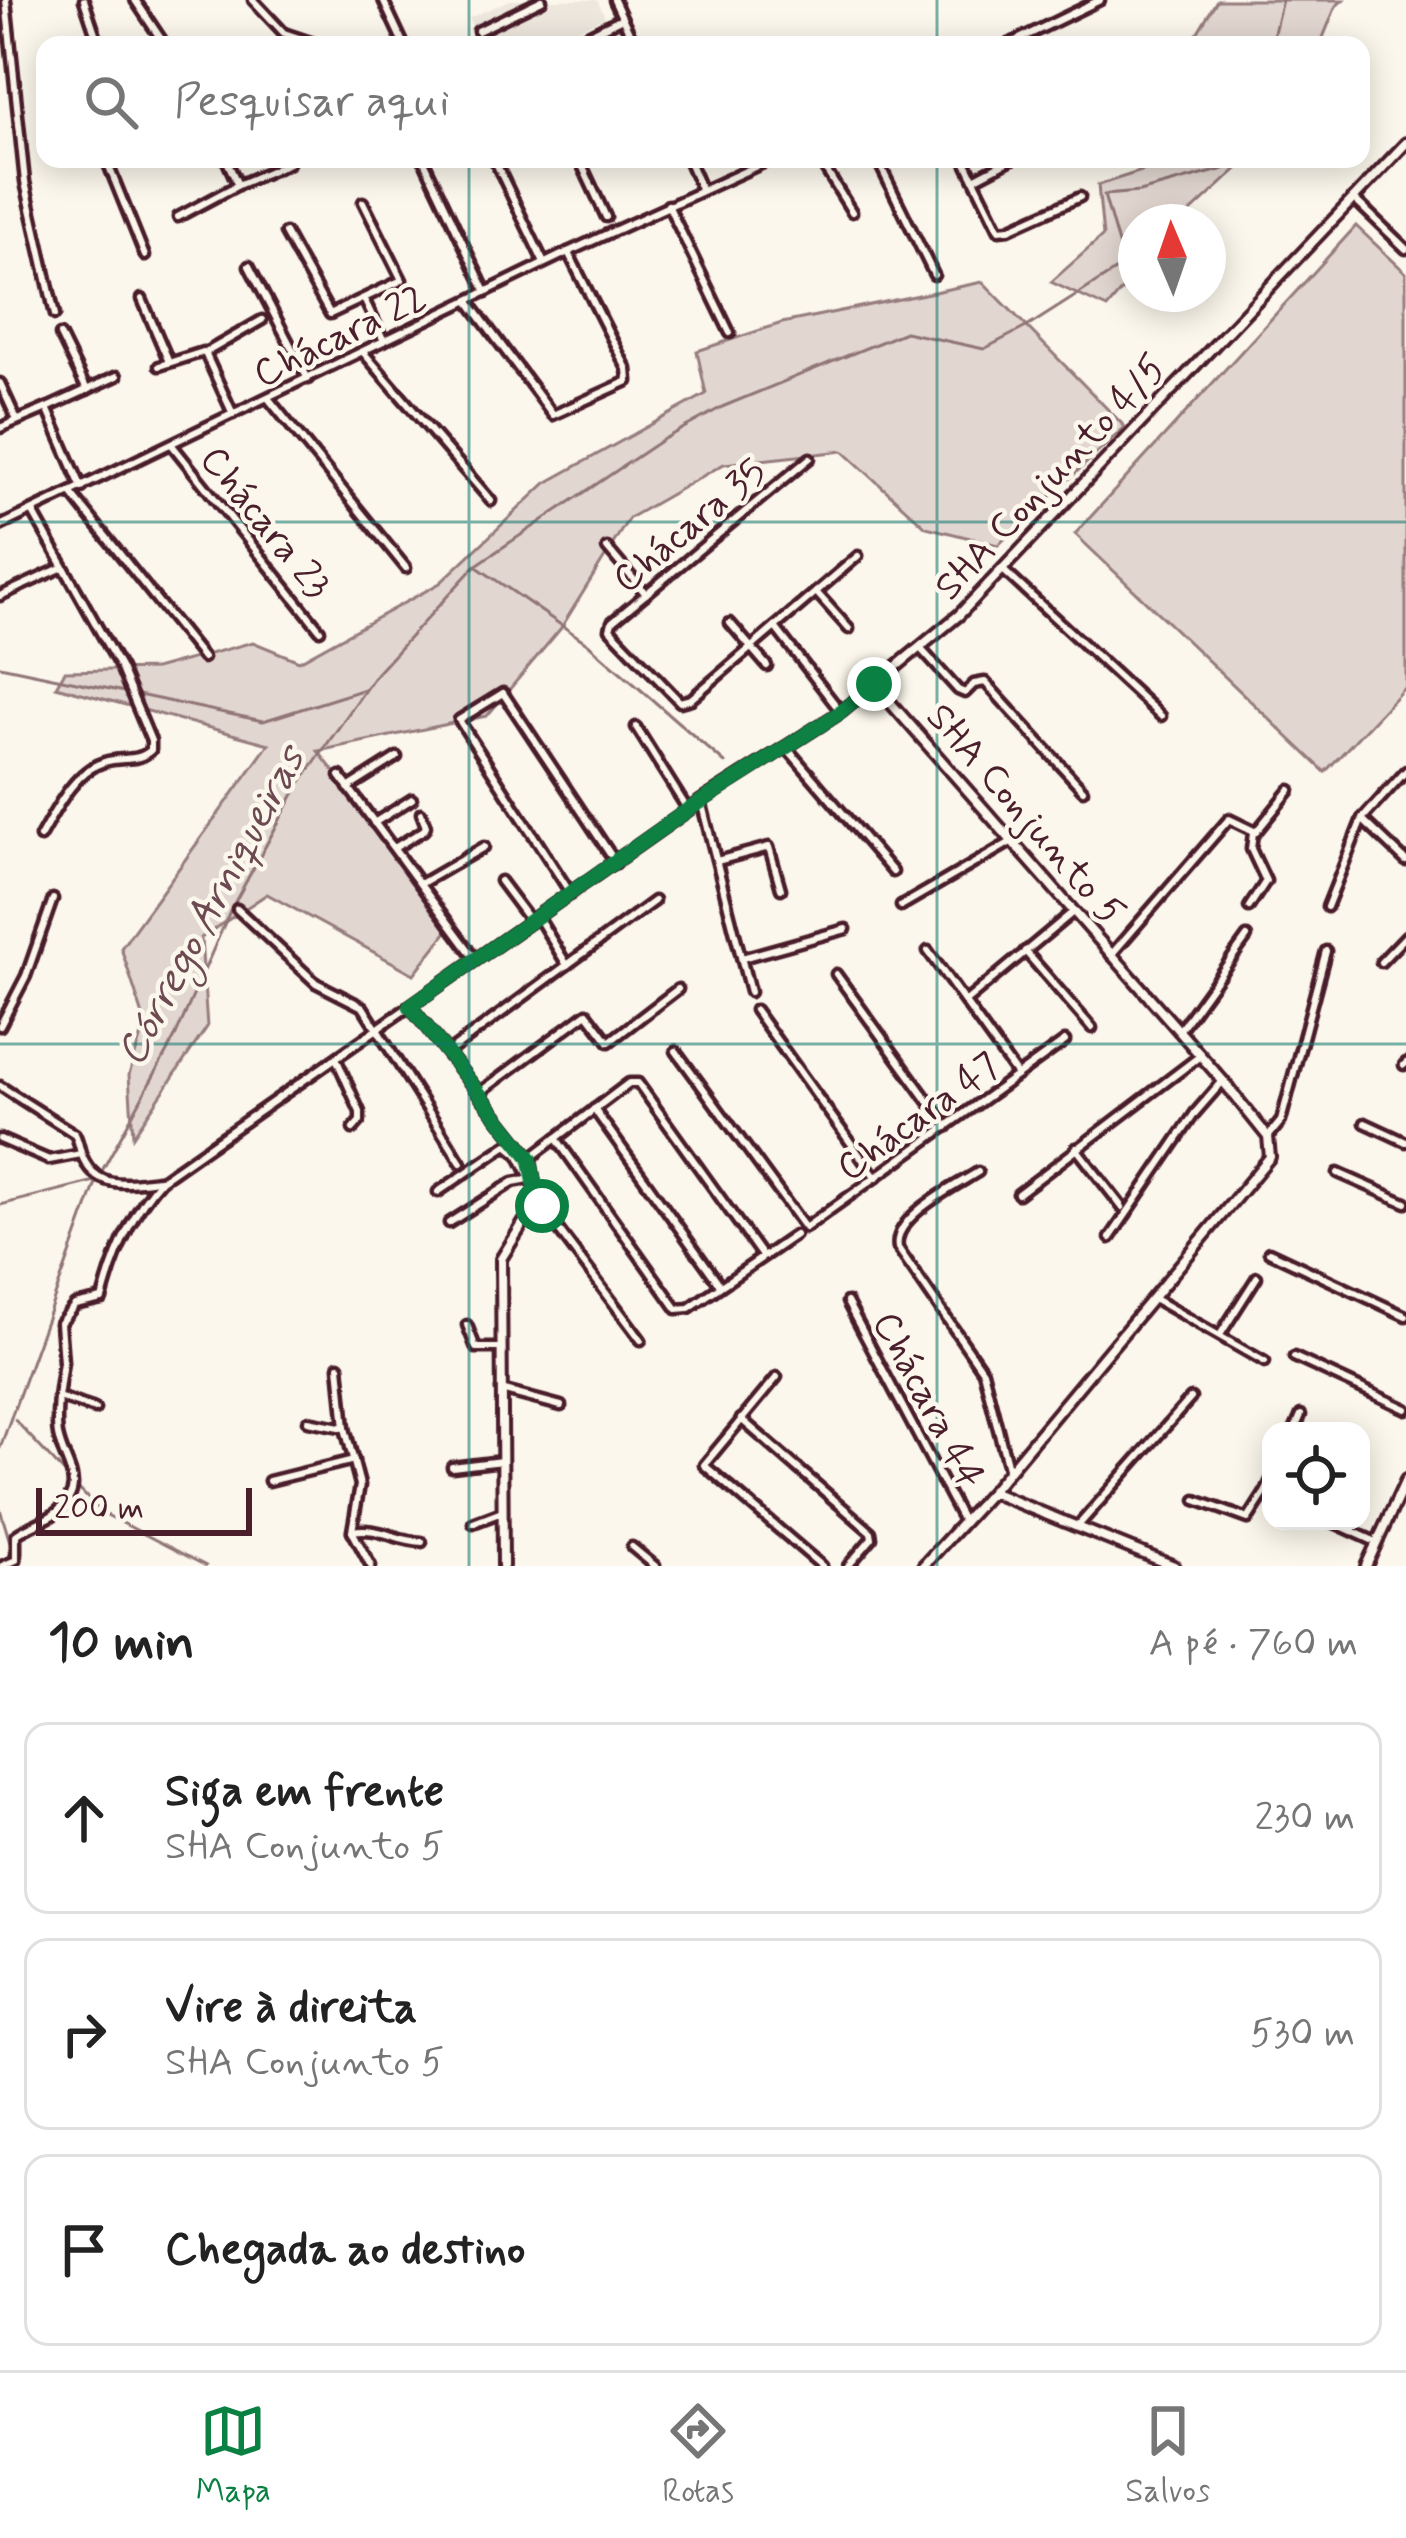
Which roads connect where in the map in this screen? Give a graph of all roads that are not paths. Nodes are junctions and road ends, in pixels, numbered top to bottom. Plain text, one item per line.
1 (6, 0) edge
2 (84, 0) edge
3 (135, 0) edge
4 (253, 0) edge
5 (382, 0) edge
6 (542, 0) edge
7 (614, 0) edge
8 (1100, 0) edge
9 (622, 18) junction
10 (478, 31) dead end
11 (96, 36) edge
12 (159, 36) edge
13 (293, 36) edge
14 (400, 36) edge
15 (586, 36) edge
16 (631, 36) edge
17 (1026, 36) edge
18 (1406, 143) edge
19 (110, 168) edge
20 (230, 168) edge
21 (279, 168) edge
22 (427, 168) edge
23 (498, 168) edge
24 (583, 168) edge
25 (692, 168) edge
26 (751, 168) edge
27 (824, 168) edge
28 (881, 168) edge
29 (968, 168) edge
30 (995, 168) edge
31 (974, 179) junction
32 (238, 185) junction
33 (701, 189) junction
34 (1080, 197) dead end
35 (1353, 198) junction
36 (363, 202) dead end
37 (668, 205) junction
38 (852, 212) dead end
39 (178, 217) dead end
40 (606, 217) dead end
41 (285, 233) dead end
42 (1406, 249) edge
43 (568, 252) junction
44 (145, 256) dead end
45 (544, 263) junction
46 (249, 266) dead end
47 (934, 275) dead end
48 (486, 292) junction
49 (364, 298) junction
50 (142, 299) dead end
51 (468, 301) junction
52 (55, 315) dead end
53 (262, 320) dead end
54 (730, 332) dead end
55 (60, 335) dead end
56 (384, 341) junction
57 (206, 350) junction
58 (363, 352) junction
59 (169, 362) junction
60 (159, 366) dead end
61 (117, 376) dead end
62 (308, 379) junction
63 (0, 383) edge
64 (87, 390) junction
65 (268, 398) junction
66 (46, 408) junction
67 (233, 416) junction
68 (17, 420) junction
69 (0, 428) edge
70 (172, 445) junction
71 (810, 458) dead end
72 (82, 488) junction
73 (71, 493) junction
74 (491, 501) dead end
75 (32, 512) junction
76 (0, 526) edge
77 (607, 548) dead end
78 (858, 556) dead end
79 (63, 567) junction
80 (406, 568) dead end
81 (1003, 570) junction
82 (816, 592) junction
83 (646, 594) junction
84 (0, 596) edge
85 (730, 623) dead end
86 (775, 626) junction
87 (849, 629) dead end
88 (320, 630) dead end
89 (750, 647) junction
90 (920, 648) junction
91 (203, 658) dead end
92 (767, 666) dead end
93 (874, 684) junction
94 (841, 712) junction
95 (1161, 716) dead end
96 (636, 727) dead end
97 (786, 747) junction
98 (397, 757) dead end
99 (1406, 771) edge
100 (340, 776) dead end
101 (348, 788) junction
102 (1083, 790) dead end
103 (1290, 790) dead end
104 (412, 799) dead end
105 (701, 801) junction
106 (688, 810) junction
107 (421, 813) dead end
108 (1362, 819) junction
109 (374, 823) junction
110 (1252, 833) junction
111 (40, 837) dead end
112 (1011, 842) junction
113 (396, 847) junction
114 (484, 847) dead end
115 (717, 861) junction
116 (1406, 861) edge
117 (616, 863) junction
118 (893, 872) dead end
119 (500, 881) dead end
120 (422, 883) junction
121 (781, 889) dead end
122 (571, 894) junction
123 (53, 899) dead end
124 (654, 902) dead end
125 (901, 906) dead end
126 (1249, 907) dead end
127 (1327, 908) dead end
128 (237, 909) dead end
129 (1073, 912) junction
130 (534, 919) junction
131 (846, 929) dead end
132 (1406, 936) edge
133 (1247, 937) dead end
134 (928, 951) dead end
135 (1024, 951) junction
136 (1326, 951) dead end
137 (1111, 955) junction
138 (742, 958) junction
139 (476, 960) junction
140 (1381, 962) dead end
141 (567, 965) junction
142 (836, 974) dead end
143 (678, 989) dead end
144 (750, 992) dead end
145 (965, 1002) junction
146 (410, 1006) junction
147 (755, 1010) dead end
148 (0, 1026) edge
149 (1092, 1028) dead end
150 (377, 1029) junction
151 (1179, 1031) junction
152 (1065, 1041) dead end
153 (454, 1048) dead end
154 (676, 1051) dead end
155 (1200, 1056) junction
156 (336, 1058) junction
157 (1017, 1076) junction
158 (1223, 1081) junction
159 (0, 1086) edge
160 (479, 1093) junction
161 (594, 1109) junction
162 (1365, 1123) dead end
163 (947, 1126) junction
164 (353, 1129) dead end
165 (1268, 1137) junction
166 (556, 1138) junction
167 (0, 1139) edge
168 (1406, 1142) edge
169 (1076, 1148) junction
170 (81, 1154) junction
171 (530, 1158) junction
172 (461, 1163) dead end
173 (978, 1172) dead end
174 (1338, 1173) dead end
175 (876, 1178) junction
176 (161, 1180) junction
177 (534, 1182) junction
178 (437, 1192) dead end
179 (1018, 1194) dead end
180 (538, 1201) junction
181 (1406, 1203) edge
182 (1122, 1207) dead end
183 (449, 1223) dead end
184 (795, 1235) dead end
185 (1110, 1238) dead end
186 (1269, 1252) dead end
187 (762, 1256) junction
188 (1257, 1277) dead end
189 (720, 1285) junction
190 (1152, 1297) junction
191 (848, 1302) dead end
192 (1406, 1316) edge
193 (467, 1325) dead end
194 (1220, 1335) junction
195 (641, 1340) dead end
196 (500, 1348) junction
197 (1294, 1357) dead end
198 (1264, 1362) dead end
199 (339, 1366) dead end
200 (777, 1377) dead end
201 (501, 1390) junction
202 (58, 1397) junction
203 (1191, 1398) dead end
204 (560, 1406) dead end
205 (1406, 1408) edge
206 (95, 1409) dead end
207 (1301, 1415) dead end
208 (741, 1419) junction
209 (308, 1421) dead end
210 (1298, 1422) edge
211 (345, 1428) junction
212 (355, 1460) junction
213 (502, 1461) junction
214 (452, 1467) dead end
215 (1008, 1468) junction
216 (268, 1480) dead end
217 (1406, 1480) edge
218 (991, 1492) junction
219 (1196, 1500) dead end
220 (1262, 1500) edge
221 (502, 1512) junction
222 (963, 1522) junction
223 (472, 1523) dead end
224 (1077, 1527) junction
225 (1350, 1530) edge
226 (352, 1532) junction
227 (422, 1542) dead end
228 (1378, 1543) junction
229 (632, 1547) dead end
230 (2, 1566) edge
231 (371, 1566) edge
232 (503, 1566) edge
233 (655, 1566) edge
234 (822, 1566) edge
235 (848, 1566) edge
236 (922, 1566) edge
237 (1174, 1566) edge
238 (1366, 1566) edge

1 - 52 street
2 - 11 street
3 - 12 street
4 - 13 street
5 - 14 street
6 - 10 street
7 - 9 street
8 - 17 street
9 - 15 street
9 - 16 street
18 - 35 street, SHA Conjunto 4/5
19 - 44 street
20 - 32 street
21 - 32 street
22 - 48 street
23 - 45 street
24 - 40 street
25 - 33 street
26 - 33 street, Chácara 22
27 - 38 street
28 - 47 street
29 - 31 street
30 - 31 street
31 - 34 street
32 - 39 street
33 - 37 street, Chácara 22
35 - 42 street
35 - 81 street, SHA Conjunto 4/5
36 - 49 street
37 - 43 street, Chácara 22
37 - 54 street
41 - 49 street
43 - 45 street, Chácara 22
43 - 51 street
45 - 48 street, Chácara 22
46 - 62 street
48 - 51 street, Chácara 22
49 - 56 street
50 - 59 street
51 - 56 street, Chácara 22
53 - 57 street
55 - 64 street
56 - 58 street, Chácara 22
57 - 59 street
57 - 67 street
58 - 62 street, Chácara 22
58 - 74 street
59 - 60 street
61 - 64 street
62 - 65 street, Chácara 22
63 - 68 street
64 - 66 street
65 - 67 street, Chácara 22
65 - 80 street
66 - 68 street
66 - 72 street
67 - 70 street, Chácara 22
68 - 69 street
70 - 72 street, Chácara 22
70 - 88 street, Chácara 23
71 - 83 street, Chácara 35
72 - 73 street, Chácara 22
73 - 75 street, Chácara 22
73 - 91 street
75 - 76 street, Chácara 22
75 - 79 street
77 - 83 street
78 - 82 street, Chácara 35
79 - 84 street
79 - 111 street
81 - 90 street, SHA Conjunto 4/5
81 - 95 street
82 - 86 street, Chácara 35
82 - 87 street
83 - 89 street, Chácara 35
85 - 89 street
86 - 89 street, Chácara 35
86 - 94 street
89 - 92 street
90 - 93 street, SHA Conjunto 4/5
90 - 102 street
93 - 94 street
93 - 112 street, SHA Conjunto 5
94 - 97 street
96 - 106 street
97 - 105 street
97 - 118 street
98 - 101 street
99 - 108 street
100 - 101 street
101 - 109 street
103 - 110 street
104 - 109 street
105 - 106 street
105 - 115 street
106 - 117 street
107 - 113 street
108 - 116 street
108 - 127 street
109 - 113 street
110 - 126 street
110 - 137 street
112 - 125 street
112 - 129 street, SHA Conjunto 5
113 - 120 street
114 - 120 street
115 - 121 street
115 - 138 street
117 - 122 street
117 - 122 street
119 - 130 street
120 - 139 street
122 - 130 street
123 - 148 street
124 - 141 street
128 - 150 street
129 - 135 street, Chácara 47
129 - 137 street, SHA Conjunto 5
130 - 139 street
130 - 141 street
131 - 138 street
132 - 140 street
133 - 151 street
134 - 145 street
135 - 145 street, Chácara 47
135 - 149 street
136 - 165 street
137 - 151 street, SHA Conjunto 5
138 - 144 street
139 - 146 street
141 - 153 street
142 - 163 street
143 - 160 street
145 - 157 street
146 - 150 street
146 - 160 street
147 - 175 street
150 - 156 street
150 - 172 street
151 - 155 street, SHA Conjunto 5
152 - 157 street, Chácara 47
154 - 175 street, Chácara 47
155 - 158 street, SHA Conjunto 5
155 - 169 street
156 - 164 street
156 - 176 street
157 - 163 street, Chácara 47
158 - 165 street, SHA Conjunto 5
158 - 185 street
159 - 170 street
160 - 171 street
161 - 166 street
161 - 187 street
161 - 189 street
162 - 168 street
163 - 175 street, Chácara 47
165 - 190 street
166 - 171 street
166 - 189 street
167 - 170 street
169 - 179 street
169 - 182 street
170 - 176 street
171 - 177 street
173 - 215 street, Chácara 44
174 - 181 street
176 - 202 street
177 - 178 street
177 - 180 street
177 - 183 street
180 - 195 street
180 - 196 street
184 - 187 street
186 - 192 street
187 - 189 street
188 - 194 street
190 - 194 street
190 - 215 street
191 - 222 street, Chácara 44
193 - 196 street
194 - 198 street
196 - 201 street
197 - 205 street
199 - 211 street
200 - 208 street
201 - 204 street
201 - 213 street
202 - 206 street
202 - 230 street
203 - 224 street
207 - 210 street
208 - 234 street
208 - 235 street
209 - 211 street
211 - 212 street
212 - 216 street
212 - 226 street
213 - 214 street
213 - 221 street
215 - 218 street
217 - 228 street
218 - 222 street
218 - 224 street
219 - 220 street
221 - 223 street
221 - 232 street
222 - 236 street
224 - 237 street
225 - 228 street
226 - 227 street
226 - 231 street
228 - 238 street
229 - 233 street

